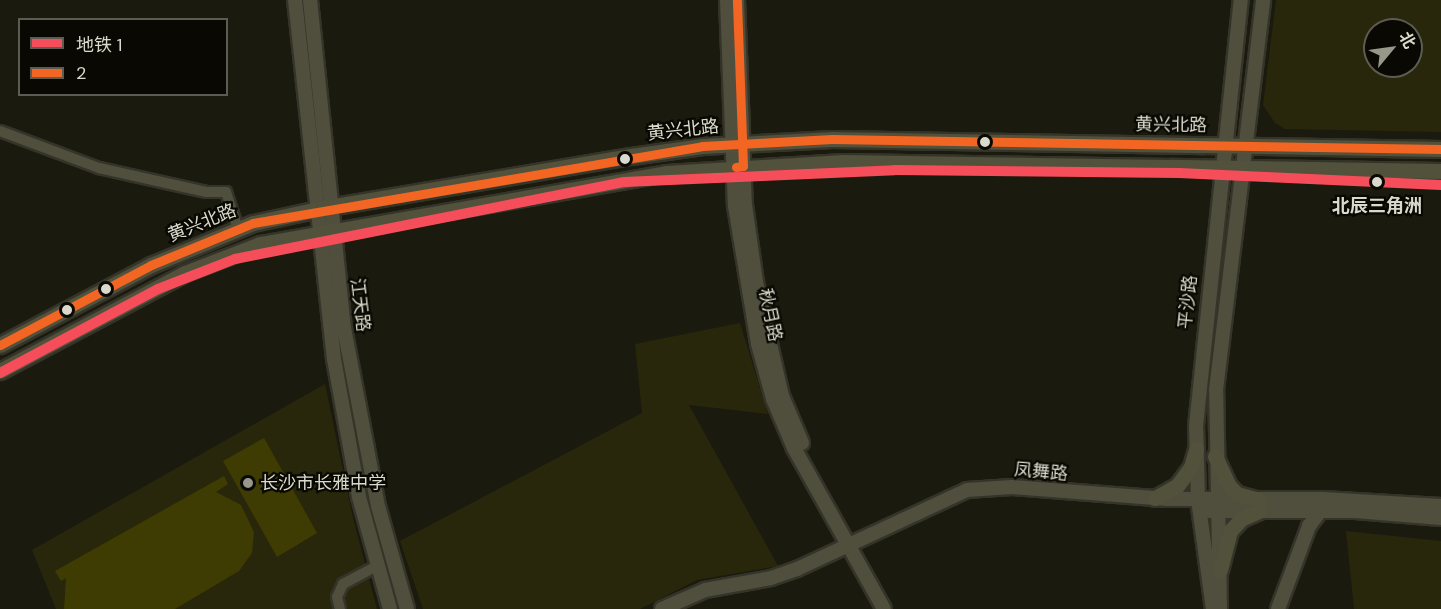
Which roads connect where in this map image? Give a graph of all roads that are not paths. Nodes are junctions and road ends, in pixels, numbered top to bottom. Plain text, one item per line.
1 (295, 0) edge
2 (310, 0) edge
3 (727, 0) edge
4 (737, 0) edge
5 (1241, 0) edge
6 (1263, 0) edge
7 (0, 131) edge
8 (737, 144) junction
9 (1223, 146) junction
10 (1245, 146) junction
11 (1441, 149) edge
12 (738, 166) junction
13 (1221, 168) junction
14 (1242, 169) junction
15 (1441, 171) edge
16 (325, 207) junction
17 (238, 230) junction
18 (326, 230) junction
19 (0, 345) edge
20 (0, 371) edge
21 (1196, 449) junction
22 (1215, 456) junction
23 (1155, 498) junction
24 (1259, 505) junction
25 (1198, 506) junction
26 (1217, 506) junction
27 (1441, 506) edge
28 (1321, 510) junction
29 (1441, 518) edge
30 (852, 544) junction
31 (377, 566) junction
32 (1220, 570) junction
33 (340, 609) edge
34 (390, 609) edge
35 (407, 609) edge
36 (662, 609) edge
37 (884, 609) edge
38 (894, 609) edge
39 (1213, 609) edge
40 (1220, 609) edge
41 (1278, 609) edge

1 - 16 street, 江天路
2 - 16 street, 江天路
3 - 8 street, 秋月路
4 - 8 street, 秋月路
5 - 9 street, 平沙路
6 - 10 street, 平沙路
7 - 17 street
8 - 9 main road, 黄兴北路
8 - 12 street, 秋月路
8 - 16 main road, 黄兴北路
9 - 10 main road, 黄兴北路
9 - 13 street, 平沙路
10 - 11 main road, 黄兴北路
10 - 14 street, 平沙路
12 - 13 main road
12 - 18 main road
12 - 30 street, 秋月路
13 - 14 main road
13 - 21 street, 平沙路
14 - 15 main road
14 - 22 street, 平沙路
16 - 17 main road, 黄兴北路
16 - 18 street, 江天路
17 - 19 main road, 黄兴北路
18 - 20 main road
18 - 31 street, 江天路
18 - 35 street, 江天路
21 - 23 main road
21 - 25 street, 平沙路
22 - 24 main road
22 - 26 street, 平沙路
23 - 25 street, 凤舞路
23 - 30 street, 凤舞路
24 - 26 street, 凤舞路
24 - 27 street, 凤舞路
24 - 28 street, 凤舞路
24 - 32 main road
25 - 26 street, 凤舞路
25 - 39 street, 平沙路
26 - 32 street, 平沙路
28 - 29 street, 凤舞路
28 - 41 street
30 - 36 street, 凤舞路
30 - 37 street, 秋月路
30 - 38 street, 秋月路
31 - 33 street
31 - 34 street, 江天路
32 - 40 street, 平沙路

